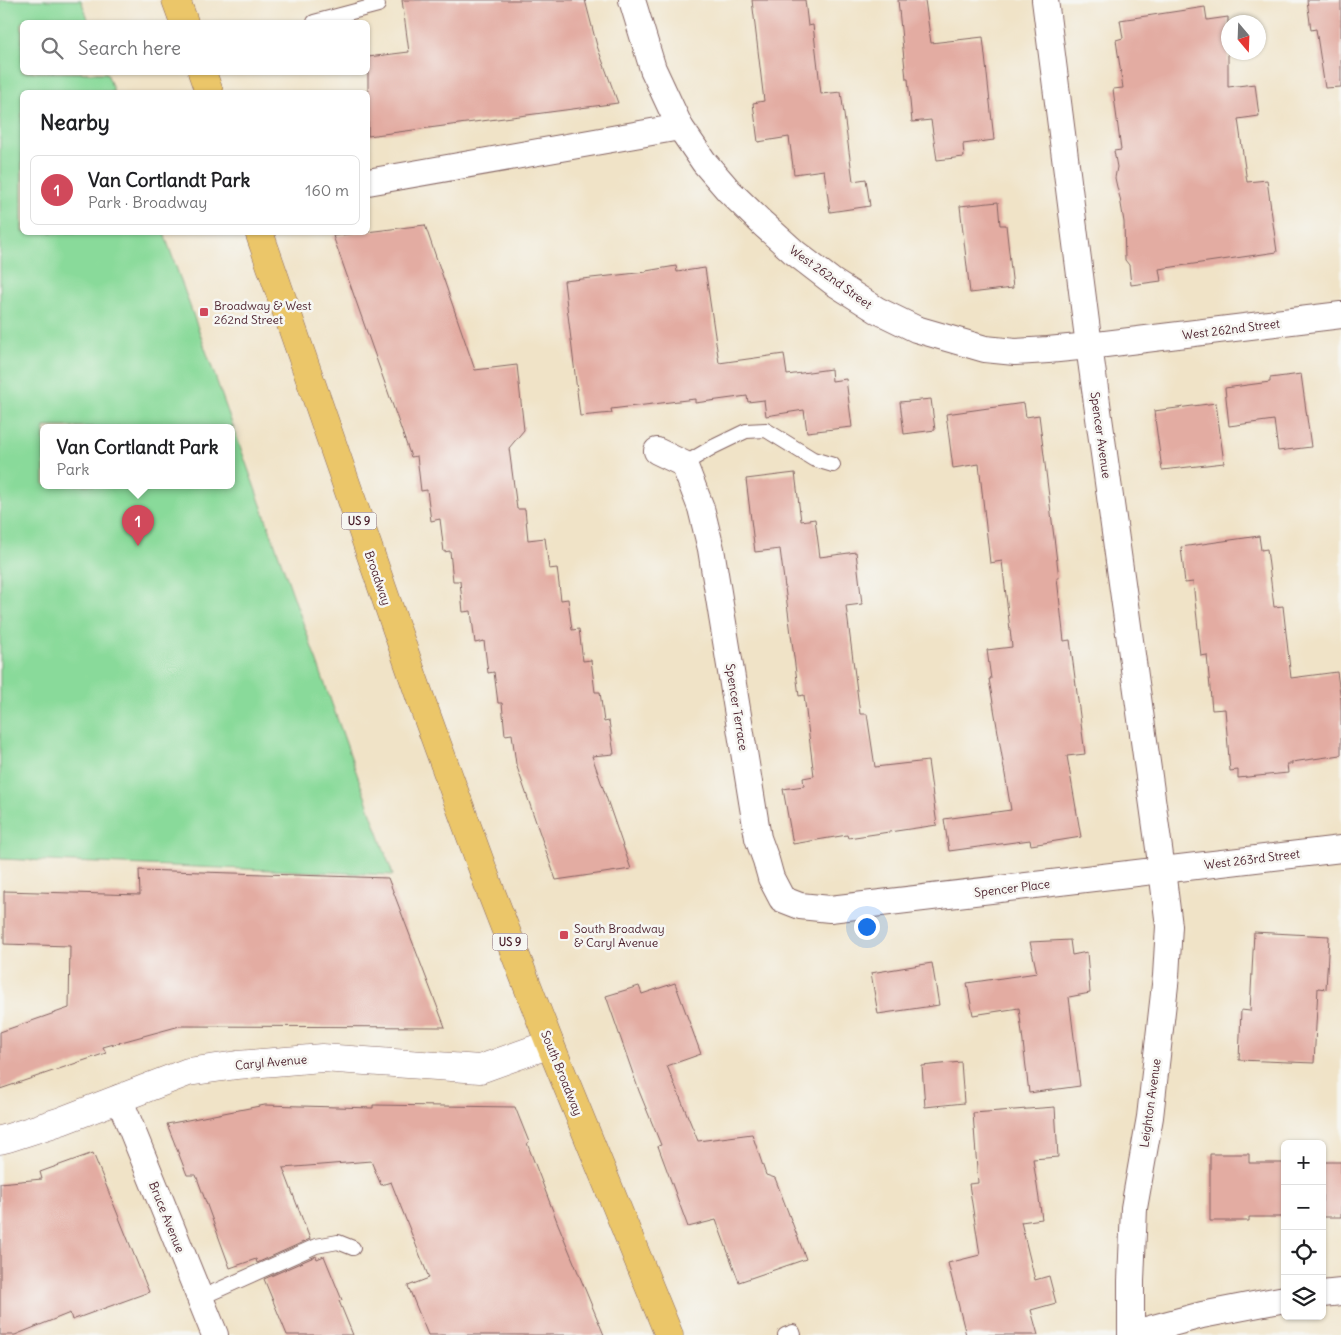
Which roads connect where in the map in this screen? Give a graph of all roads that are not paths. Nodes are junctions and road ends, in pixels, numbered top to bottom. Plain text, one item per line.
1 (176, 0) edge
2 (632, 0) edge
3 (1045, 0) edge
4 (378, 5) dead end
5 (183, 20) edge
6 (322, 20) edge
7 (203, 75) edge
8 (208, 90) edge
9 (680, 127) junction
10 (370, 182) edge
11 (259, 235) edge
12 (1341, 315) edge
13 (1089, 346) junction
14 (658, 450) dead end
15 (684, 464) junction
16 (833, 465) dead end
17 (461, 809) joint
18 (1341, 848) edge
19 (1162, 870) junction
20 (861, 905) joint
21 (550, 1044) junction
22 (119, 1098) junction
23 (0, 1140) edge
24 (353, 1248) dead end
25 (1341, 1292) edge
26 (1326, 1294) edge
27 (200, 1298) junction
28 (1281, 1299) edge
29 (1131, 1334) edge
30 (215, 1335) edge
31 (669, 1335) edge
32 (785, 1335) edge
33 (794, 1335) edge

1 - 5 main road
2 - 9 street, West 262nd Street
3 - 13 street, Spencer Avenue
4 - 6 lane
7 - 8 main road
9 - 10 street
9 - 13 street, West 262nd Street
11 - 17 main road, Broadway / US 9
12 - 13 street, West 262nd Street
13 - 19 street, Spencer Avenue
14 - 15 street
15 - 16 lane
15 - 20 street, Spencer Terrace
17 - 21 main road, South Broadway / US 9
18 - 19 street, West 263rd Street
19 - 20 street, Spencer Place
19 - 29 street, Leighton Avenue
21 - 22 street, Caryl Avenue
21 - 31 main road, South Broadway / US 9
22 - 23 street, Caryl Avenue
22 - 27 street, Bruce Avenue
24 - 27 lane
25 - 26 street
27 - 30 street, Bruce Avenue
28 - 29 street
32 - 33 lane

